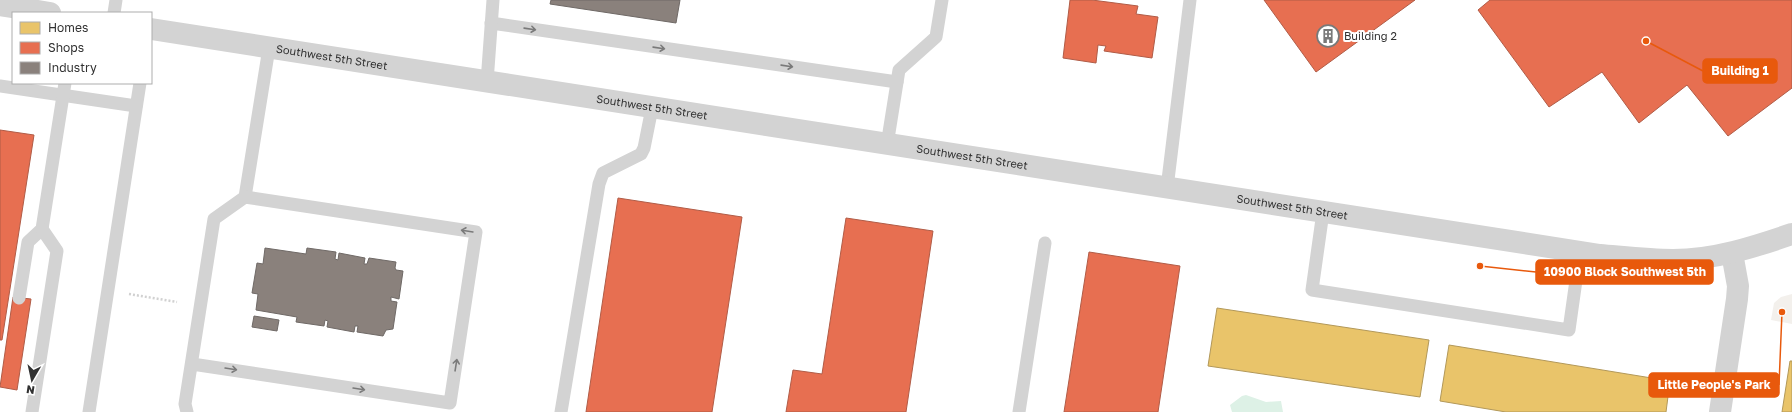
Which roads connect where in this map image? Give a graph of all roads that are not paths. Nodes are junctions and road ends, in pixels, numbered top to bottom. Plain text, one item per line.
1 (116, 0) edge
2 (493, 0) edge
3 (942, 0) edge
4 (1190, 0) edge
5 (0, 5) edge
6 (44, 12) edge
7 (114, 12) edge
8 (491, 23) junction
9 (152, 29) edge
10 (269, 48) junction
11 (487, 82) junction
12 (897, 82) junction
13 (140, 84) edge
14 (0, 86) edge
15 (64, 89) edge
16 (136, 106) junction
17 (652, 108) junction
18 (887, 144) junction
19 (1168, 188) junction
20 (245, 197) junction
21 (1323, 212) junction
22 (42, 229) junction
23 (1792, 234) edge
24 (1045, 243) dead end
25 (1580, 252) junction
26 (1732, 253) junction
27 (20, 298) dead end
28 (192, 364) junction
29 (32, 412) edge
30 (89, 412) edge
31 (187, 412) edge
32 (561, 412) edge
33 (1019, 412) edge
34 (1720, 412) edge

1 - 7 lane
2 - 8 lane
3 - 12 lane
4 - 19 lane
5 - 6 street
8 - 11 lane
8 -> 12 lane
9 - 10 street, Southwest 5th Street
10 - 11 street, Southwest 5th Street
10 - 20 lane
11 - 17 street, Southwest 5th Street
12 - 18 lane
13 - 16 lane
14 - 15 lane
15 - 16 lane
15 - 22 lane
16 - 30 lane
17 - 18 street, Southwest 5th Street
17 - 32 lane
18 - 19 street, Southwest 5th Street
19 - 21 street, Southwest 5th Street
20 - 28 lane
28 -> 20 lane
21 - 25 street, Southwest 5th Street
21 - 25 lane
22 - 27 lane
22 - 29 lane
23 - 26 street, Southwest 5th Street
24 - 33 lane
25 - 26 street, Southwest 5th Street
26 - 34 street
28 - 31 lane

